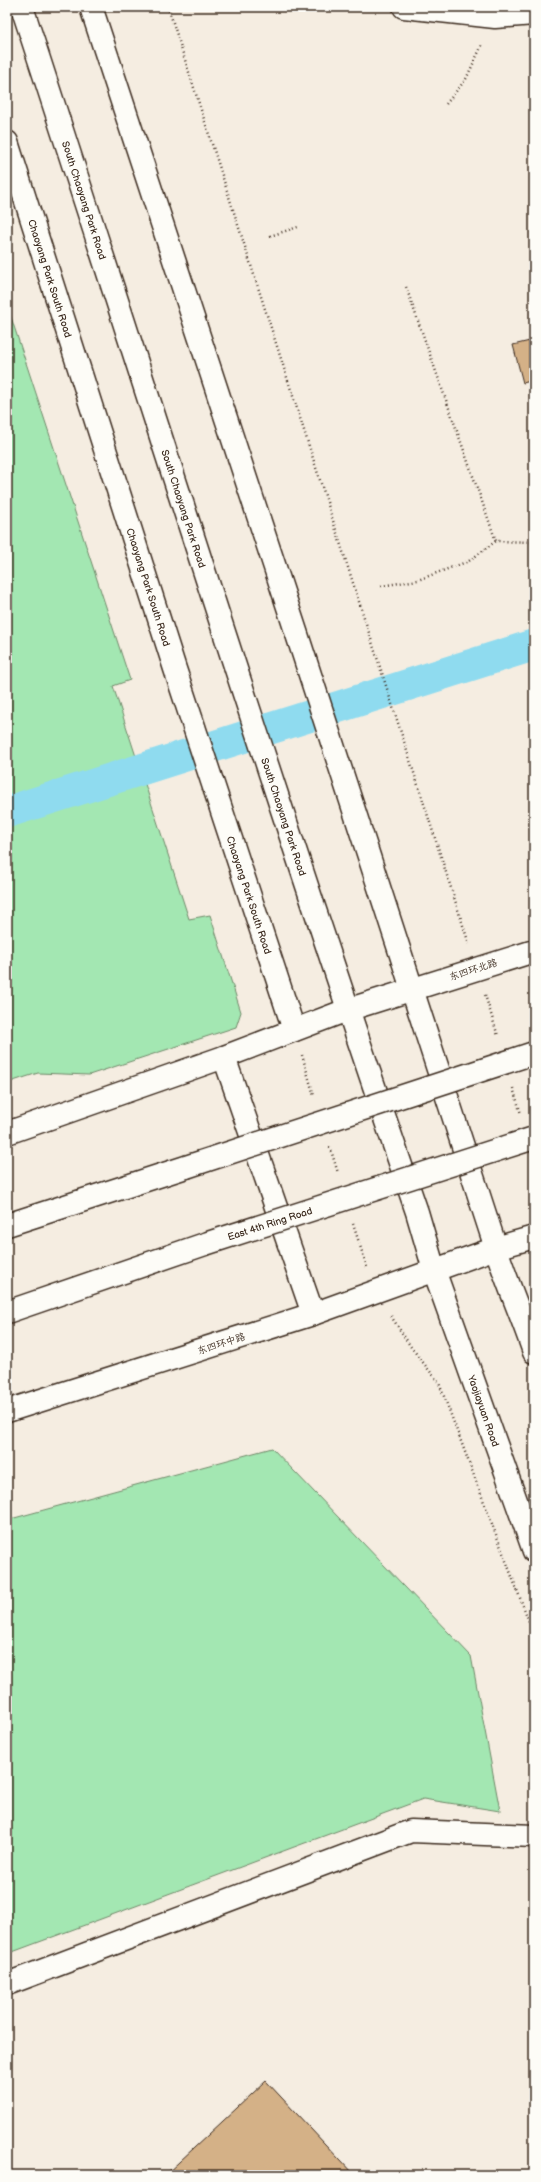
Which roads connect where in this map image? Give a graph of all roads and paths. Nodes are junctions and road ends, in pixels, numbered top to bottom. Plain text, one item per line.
1 (22, 7) edge
2 (91, 7) edge
3 (168, 7) edge
4 (404, 7) edge
5 (534, 14) edge
6 (495, 17) junction
7 (446, 104) dead end
8 (7, 142) edge
9 (298, 227) dead end
10 (270, 236) dead end
11 (406, 287) dead end
12 (496, 540) junction
13 (534, 542) edge
14 (381, 586) dead end
15 (418, 783) dead end
16 (534, 951) edge
17 (412, 989) junction
18 (347, 1010) junction
19 (294, 1030) junction
20 (534, 1053) edge
21 (224, 1057) junction
22 (316, 1102) dead end
23 (7, 1133) edge
24 (534, 1138) edge
25 (328, 1140) dead end
26 (339, 1178) dead end
27 (353, 1223) dead end
28 (7, 1225) edge
29 (534, 1237) edge
30 (496, 1248) junction
31 (434, 1270) junction
32 (375, 1291) junction
33 (16, 1310) edge
34 (313, 1314) junction
35 (534, 1352) edge
36 (8, 1407) edge
37 (534, 1551) edge
38 (534, 1635) edge
39 (534, 1836) edge
40 (7, 1984) edge

1 - 18 main road, South Chaoyang Park Road
2 - 17 main road
3 - 15 path
4 - 6 main road
5 - 6 main road
6 - 7 path
8 - 19 main road, Chaoyang Park South Road
9 - 10 path
11 - 12 path
12 - 13 path
12 - 14 path
16 - 17 main road, 东四环北路
17 - 18 main road, 东四环北路
17 - 30 main road
18 - 19 main road, 东四环北路
18 - 31 main road, South Chaoyang Park Road
19 - 21 main road
19 - 22 path
20 - 28 main road, bridge
21 - 23 main road
21 - 34 main road
24 - 33 main road, East 4th Ring Road, bridge
25 - 26 path
27 - 32 path
29 - 30 main road
30 - 31 main road, 东四环中路
30 - 35 main road
31 - 32 main road, 东四环中路
31 - 37 main road, Yaojiayuan Road
32 - 34 main road, 东四环中路
32 - 38 path
34 - 36 main road, 东四环中路
39 - 40 main road

